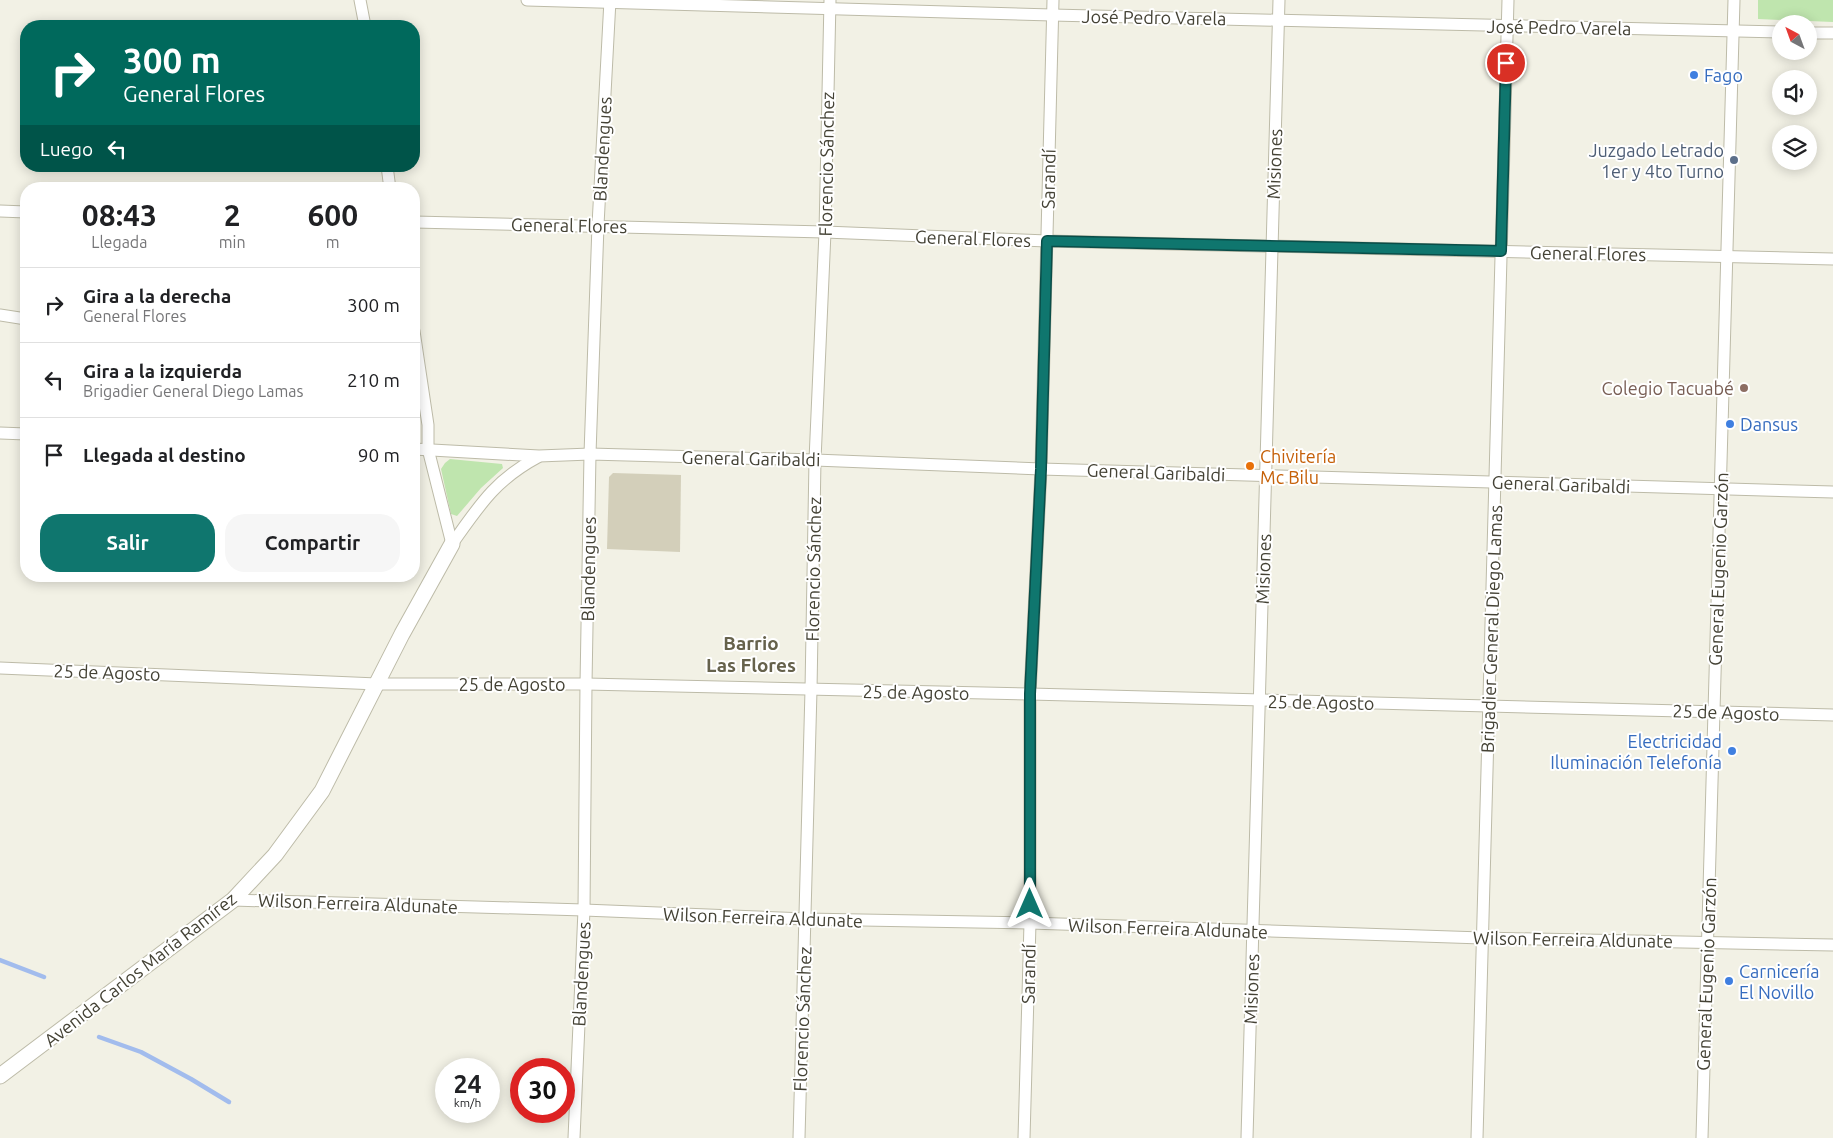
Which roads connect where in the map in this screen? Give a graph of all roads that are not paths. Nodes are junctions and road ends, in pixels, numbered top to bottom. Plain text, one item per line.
1 (360, 0) edge
2 (527, 0) edge
3 (1053, 0) edge
4 (1279, 0) edge
5 (1508, 0) edge
6 (1734, 0) edge
7 (610, 1) edge
8 (830, 4) edge
9 (1052, 15) junction
10 (364, 20) edge
11 (1278, 20) junction
12 (1508, 26) junction
13 (1733, 31) junction
14 (1772, 32) edge
15 (1818, 33) edge
16 (1833, 33) edge
17 (0, 211) edge
18 (20, 212) edge
19 (420, 222) edge
20 (598, 225) junction
21 (825, 232) junction
22 (1047, 241) junction
23 (1272, 246) junction
24 (1501, 251) junction
25 (1726, 257) junction
26 (1833, 259) edge
27 (0, 316) edge
28 (20, 318) edge
29 (420, 382) edge
30 (0, 433) edge
31 (20, 434) edge
32 (420, 449) edge
33 (428, 449) junction
34 (590, 454) junction
35 (539, 456) junction
36 (816, 460) junction
37 (1041, 469) junction
38 (1265, 475) junction
39 (1495, 482) junction
40 (1720, 490) junction
41 (1833, 492) edge
42 (452, 544) junction
43 (0, 668) edge
44 (377, 684) junction
45 (586, 684) junction
46 (811, 690) junction
47 (1030, 694) junction
48 (1259, 701) junction
49 (1489, 706) junction
50 (1714, 712) junction
51 (1833, 715) edge
52 (233, 900) junction
53 (584, 910) junction
54 (805, 919) junction
55 (1030, 923) junction
56 (1253, 930) junction
57 (1482, 938) junction
58 (1707, 942) junction
59 (1833, 945) edge
60 (0, 1076) edge
61 (574, 1138) edge
62 (799, 1138) edge
63 (1024, 1138) edge
64 (1247, 1138) edge
65 (1477, 1138) edge
66 (1702, 1138) edge

1 - 10 street
2 - 7 street, José Pedro Varela
3 - 9 street, Sarandí
4 - 11 street, Misiones
5 - 12 street, Brigadier General Diego Lamas
6 - 13 street, General Eugenio Garzón
7 - 8 street, José Pedro Varela
7 - 20 street, Blandengues
8 - 9 street, José Pedro Varela
8 - 21 street, Florencio Sánchez
9 - 11 street, José Pedro Varela
9 - 22 street, Sarandí
11 - 12 street, José Pedro Varela
11 - 23 street, Misiones
12 - 13 street, José Pedro Varela
12 - 24 street, Brigadier General Diego Lamas
13 - 14 street, José Pedro Varela
13 - 25 street, General Eugenio Garzón
15 - 16 street
17 - 18 street
19 - 20 street, General Flores
20 - 21 street, General Flores
20 - 34 street, Blandengues
21 - 22 street, General Flores
21 - 36 street, Florencio Sánchez
22 - 23 street, General Flores
22 - 37 street, Sarandí
23 - 24 street, General Flores
23 - 38 street, Misiones
24 - 25 street, General Flores
24 - 39 street, Brigadier General Diego Lamas
25 - 26 street, General Flores
25 - 40 street, General Eugenio Garzón
27 - 28 street
29 - 33 street
30 - 31 street
32 - 33 street, General Garibaldi
33 - 35 street, General Garibaldi
33 - 42 street
34 - 35 street, General Garibaldi
34 - 36 street, General Garibaldi
34 - 45 street, Blandengues
35 - 42 street, General Garibaldi
36 - 37 street, General Garibaldi
36 - 46 street, Florencio Sánchez
37 - 38 street, General Garibaldi
37 - 47 street, Sarandí
38 - 39 street, General Garibaldi
38 - 48 street, Misiones
39 - 40 street, General Garibaldi
39 - 49 street, Brigadier General Diego Lamas
40 - 41 street, General Garibaldi
40 - 50 street, General Eugenio Garzón
42 - 44 street, Avenida Carlos María Ramírez
43 - 44 street, 25 de Agosto
44 - 45 street, 25 de Agosto
44 - 52 street, Avenida Carlos María Ramírez
45 - 46 street, 25 de Agosto
45 - 53 street, Blandengues
46 - 47 street, 25 de Agosto
46 - 54 street, Florencio Sánchez
47 - 48 street, 25 de Agosto
47 - 55 street, Sarandí
48 - 49 street, 25 de Agosto
48 - 56 street, Misiones
49 - 50 street, 25 de Agosto
49 - 57 street, Brigadier General Diego Lamas
50 - 51 street, 25 de Agosto
50 - 58 street, General Eugenio Garzón
52 - 53 street, Wilson Ferreira Aldunate
52 - 60 street, Avenida Carlos María Ramírez
53 - 54 street, Wilson Ferreira Aldunate
53 - 61 street, Blandengues
54 - 55 street, Wilson Ferreira Aldunate
54 - 62 street, Florencio Sánchez
55 - 56 street, Wilson Ferreira Aldunate
55 - 63 street, Sarandí
56 - 57 street, Wilson Ferreira Aldunate
56 - 64 street, Misiones
57 - 58 street, Wilson Ferreira Aldunate
57 - 65 street, Brigadier General Diego Lamas
58 - 59 street, Wilson Ferreira Aldunate
58 - 66 street, General Eugenio Garzón

